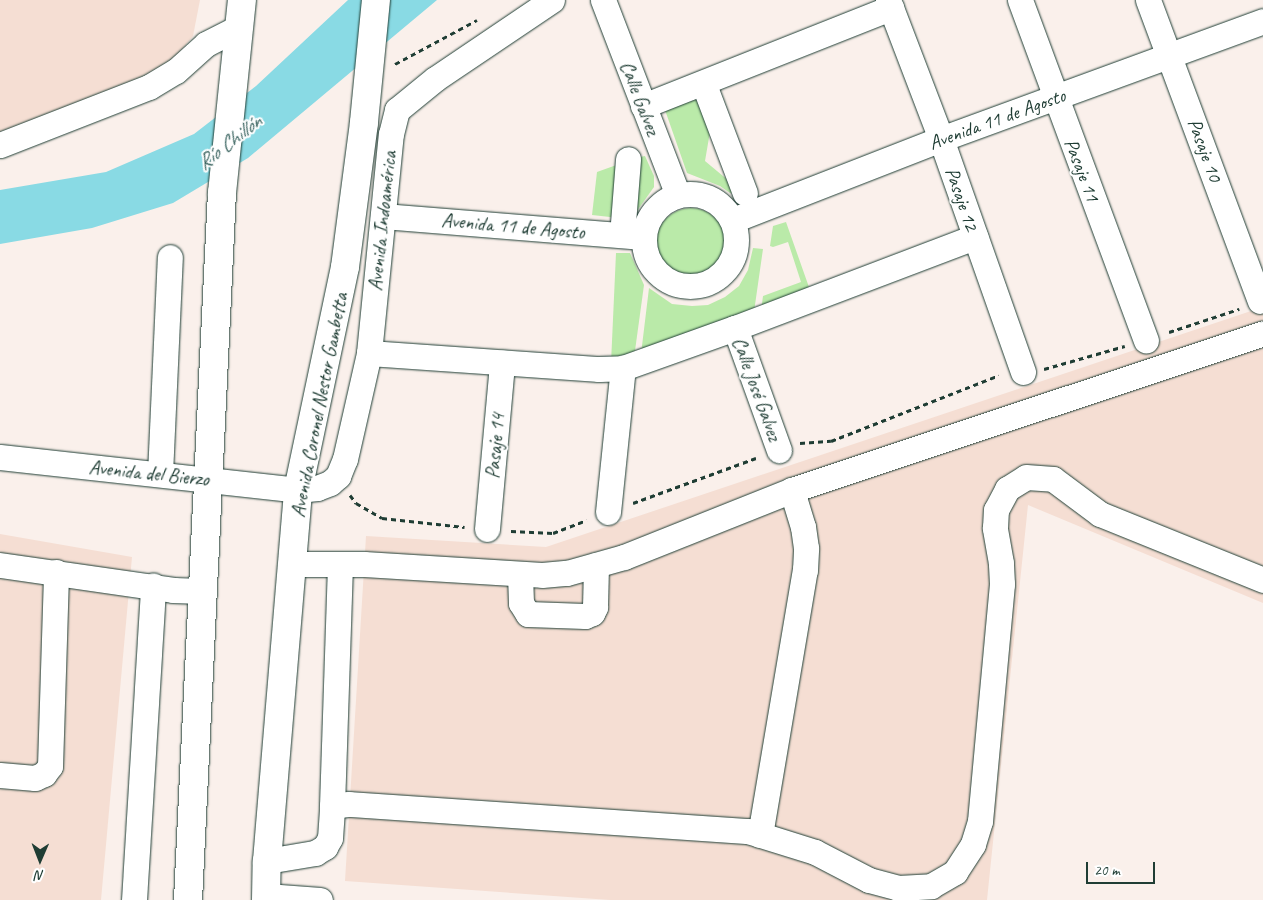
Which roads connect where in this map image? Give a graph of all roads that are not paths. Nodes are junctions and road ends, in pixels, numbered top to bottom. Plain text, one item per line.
1 (242, 0) edge
2 (376, 0) edge
3 (552, 0) edge
4 (603, 0) edge
5 (1020, 0) edge
6 (1148, 0) edge
7 (889, 4) edge
8 (1263, 21) edge
9 (237, 41) junction
10 (1170, 55) junction
11 (706, 90) dead end
12 (1055, 97) junction
13 (643, 106) junction
14 (942, 139) junction
15 (0, 145) edge
16 (628, 159) dead end
17 (745, 193) dead end
18 (678, 195) junction
19 (383, 216) junction
20 (733, 220) junction
21 (623, 223) dead end
22 (643, 237) junction
23 (975, 237) junction
24 (170, 257) dead end
25 (1260, 301) dead end
26 (735, 328) junction
27 (1263, 333) edge
28 (1146, 340) dead end
29 (369, 353) junction
30 (502, 363) junction
31 (623, 368) junction
32 (1023, 372) dead end
33 (778, 450) dead end
34 (0, 458) edge
35 (160, 474) junction
36 (207, 479) junction
37 (298, 490) junction
38 (792, 490) junction
39 (608, 512) dead end
40 (487, 529) dead end
41 (292, 564) junction
42 (340, 564) junction
43 (0, 565) edge
44 (596, 565) junction
45 (56, 572) junction
46 (520, 574) junction
47 (1263, 580) edge
48 (153, 586) junction
49 (202, 591) junction
50 (0, 775) edge
51 (332, 806) junction
52 (760, 836) junction
53 (267, 861) junction
54 (266, 898) edge
55 (134, 900) edge
56 (188, 900) edge
57 (320, 900) edge

1 - 9 highway
2 - 37 highway, Avenida Coronel Nestor Gambetta
3 - 19 street, Avenida Indoamérica
4 - 13 street, Calle Galvez
5 - 12 street, Pasaje 11
6 - 10 street, Pasaje 10
7 - 13 street
7 - 14 street, Pasaje 12
8 - 10 street, Avenida 11 de Agosto
9 - 15 street
9 - 36 highway
10 - 12 street, Avenida 11 de Agosto
10 - 25 street, Pasaje 10
11 - 17 street
12 - 14 street, Avenida 11 de Agosto
12 - 28 street, Pasaje 11
13 - 18 street, Calle Galvez
14 - 20 street, Avenida 11 de Agosto
14 - 23 street, Pasaje 12
16 - 21 street
18 - 20 street
18 - 22 street
19 - 22 street, Avenida 11 de Agosto
19 - 29 street, Avenida Indoamérica
20 - 22 street
23 - 26 street
23 - 32 street, Pasaje 12
24 - 35 street
26 - 31 street
26 - 33 street, Calle José Galvez
27 - 38 street
29 - 30 street
29 - 37 street, Avenida Indoamérica
30 - 31 street
30 - 40 street, Pasaje 14
31 - 39 street
34 - 35 street, Avenida del Bierzo
35 - 36 street, Avenida del Bierzo
36 - 37 street, Avenida del Bierzo
36 - 49 highway
37 - 41 highway, Avenida Coronel Nestor Gambetta
38 - 44 street
38 - 52 street
41 - 42 street
41 - 53 highway, Avenida Coronel Nestor Gambetta
42 - 46 street
42 - 51 street
43 - 45 street
44 - 46 street
44 - 46 street
45 - 48 street
45 - 50 street
47 - 52 street
48 - 49 street
48 - 55 street
49 - 56 highway
51 - 52 street
51 - 53 street
53 - 54 highway, Avenida Coronel Nestor Gambetta
54 - 57 street

